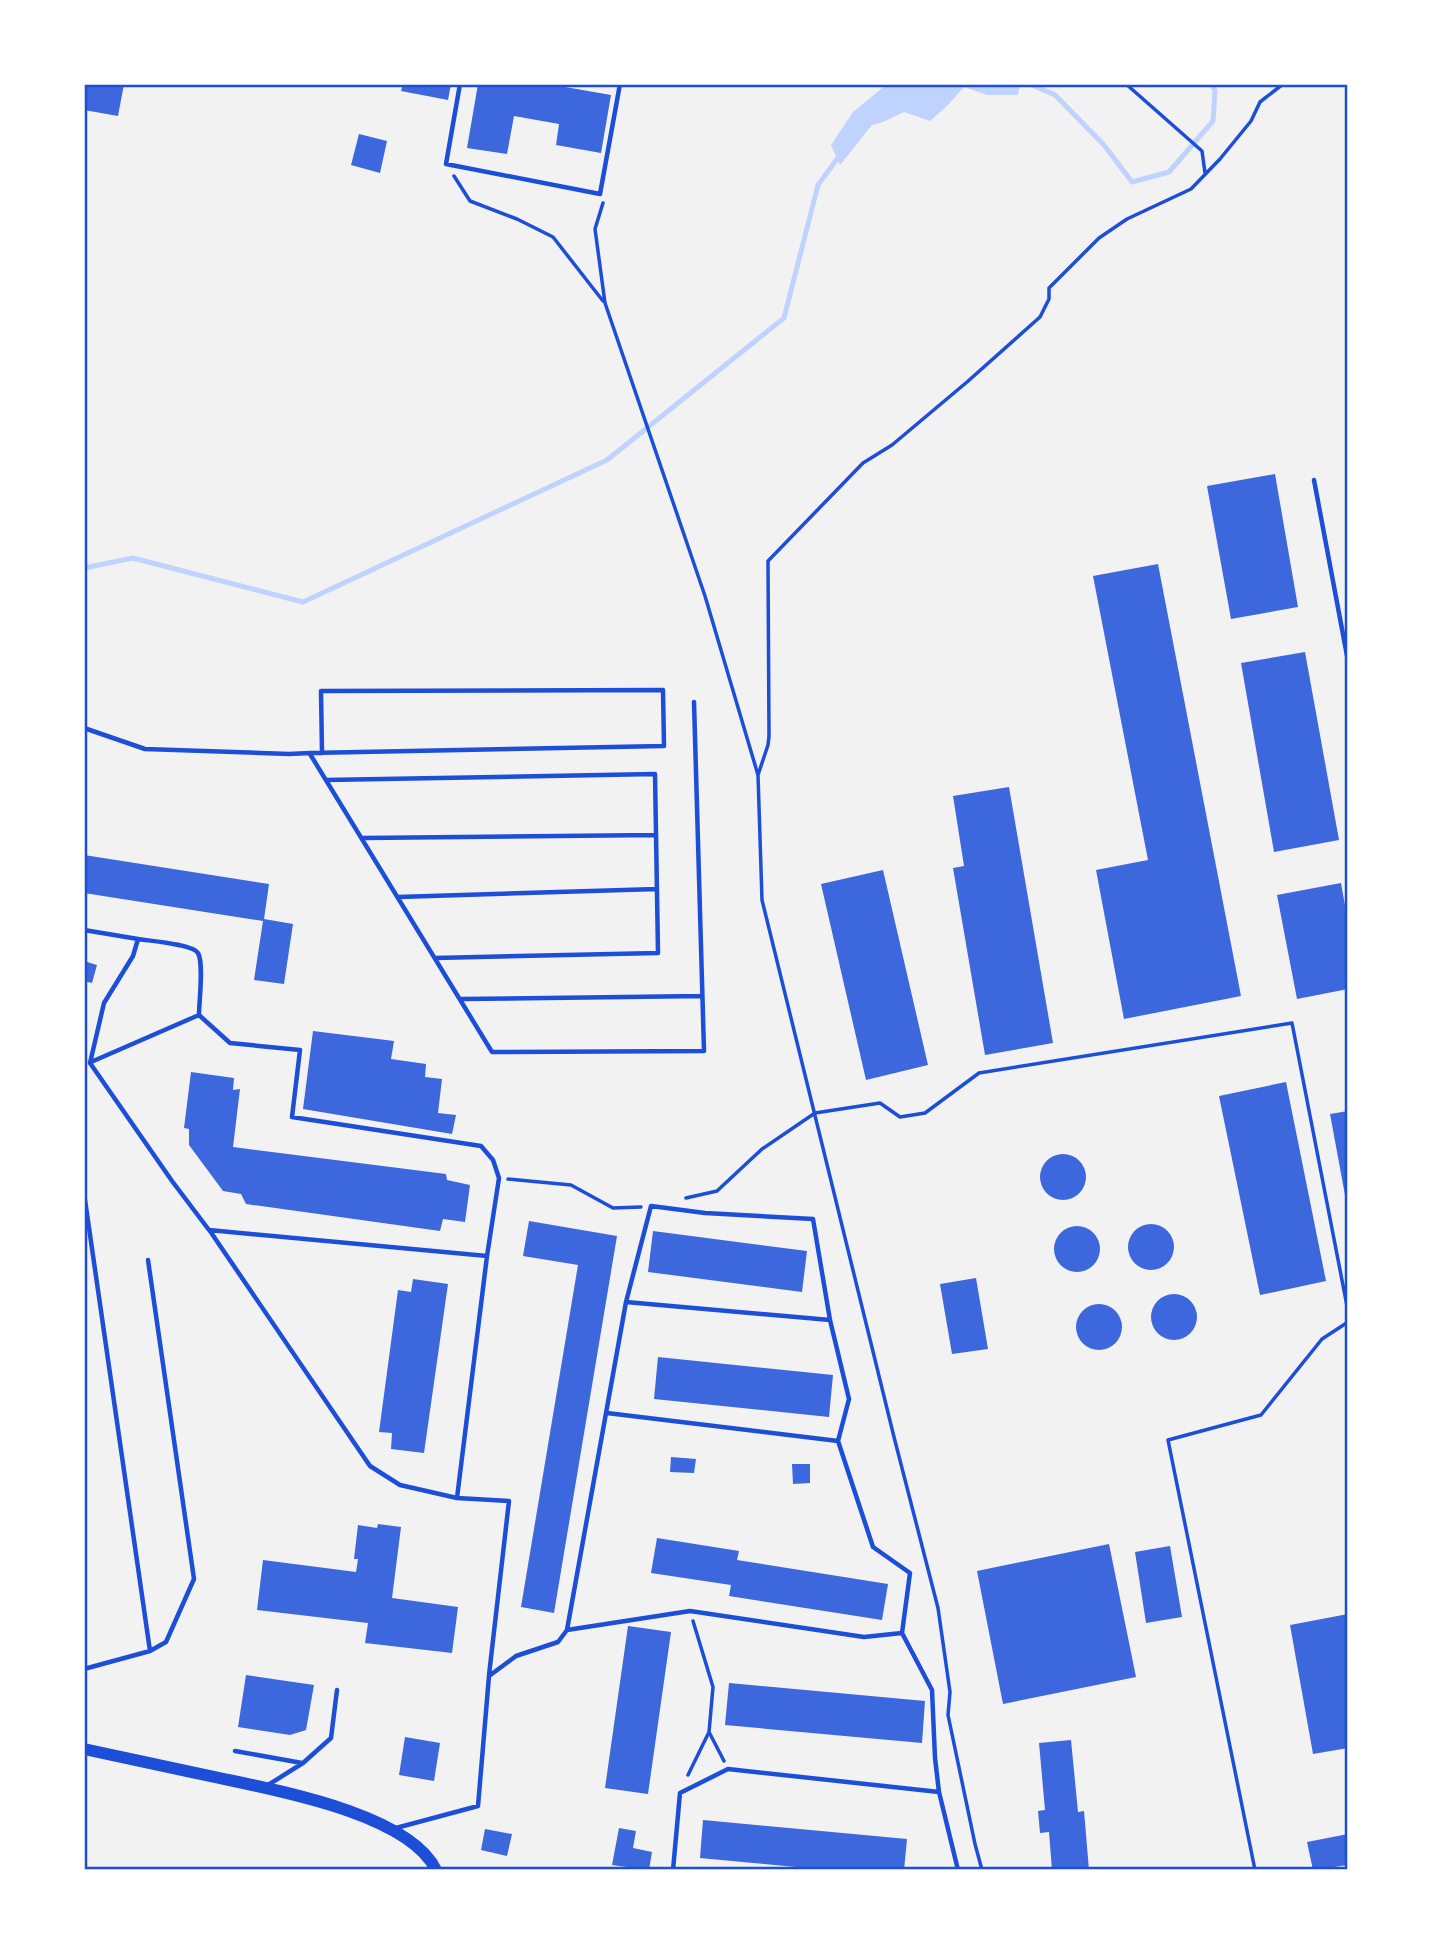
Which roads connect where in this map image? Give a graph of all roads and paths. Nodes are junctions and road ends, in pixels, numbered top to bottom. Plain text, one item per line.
1 (460, 84) edge
2 (620, 84) edge
3 (1126, 84) edge
4 (1283, 84) edge
5 (446, 164) junction
6 (1205, 175) junction
7 (1314, 480) dead end
8 (1348, 624) edge
9 (1341, 625) junction
10 (1348, 661) edge
11 (694, 702) dead end
12 (84, 728) edge
13 (310, 753) junction
14 (322, 753) junction
15 (758, 775) junction
16 (326, 780) junction
17 (656, 835) junction
18 (362, 838) junction
19 (657, 889) junction
20 (397, 897) junction
21 (84, 930) edge
22 (138, 939) junction
23 (435, 958) junction
24 (702, 996) junction
25 (459, 999) junction
26 (199, 1015) junction
27 (90, 1063) junction
28 (815, 1113) junction
29 (499, 1178) junction
30 (84, 1194) edge
31 (678, 1200) dead end
32 (651, 1206) junction
33 (209, 1230) junction
34 (487, 1256) junction
35 (148, 1260) dead end
36 (626, 1302) junction
37 (1348, 1311) edge
38 (831, 1320) junction
39 (1348, 1322) edge
40 (607, 1413) junction
41 (838, 1441) junction
42 (457, 1498) junction
43 (690, 1612) junction
44 (567, 1630) junction
45 (902, 1633) junction
46 (150, 1651) junction
47 (84, 1668) edge
48 (489, 1676) junction
49 (337, 1690) dead end
50 (709, 1732) junction
51 (84, 1749) edge
52 (235, 1751) dead end
53 (303, 1763) junction
54 (728, 1769) junction
55 (264, 1788) junction
56 (939, 1792) junction
57 (680, 1793) junction
58 (392, 1829) junction
59 (436, 1870) edge
60 (673, 1870) edge
61 (958, 1870) edge
62 (982, 1870) edge
63 (1255, 1870) edge

1 - 5 lane
2 - 5 lane
3 - 6 path
4 - 6 path
5 - 15 path
6 - 15 path
7 - 9 lane
8 - 9 lane
9 - 10 lane
11 - 24 lane
12 - 13 lane
13 - 14 lane
13 - 16 lane
14 - 14 lane
15 - 28 path
16 - 17 lane
16 - 18 lane
17 - 18 lane
17 - 19 lane
18 - 20 lane
19 - 20 lane
19 - 23 lane
20 - 23 lane
21 - 22 lane
22 - 26 lane
22 - 27 lane
23 - 25 lane
24 - 25 lane
24 - 25 lane
26 - 27 lane
26 - 29 lane
27 - 33 lane
28 - 31 path
28 - 37 path
28 - 62 path
29 - 32 path
29 - 34 lane
30 - 46 lane
32 - 36 lane
32 - 38 lane
33 - 34 lane
33 - 42 lane
34 - 42 lane
35 - 46 lane
36 - 38 lane
36 - 40 lane
38 - 41 lane
39 - 63 path
40 - 41 lane
40 - 44 lane
41 - 45 lane
42 - 48 lane
43 - 44 lane
43 - 45 lane
43 - 50 path
44 - 48 lane
45 - 56 lane
46 - 47 lane
48 - 58 lane
49 - 53 lane
50 - 54 path
50 - 57 path
51 - 55 main road
52 - 53 lane
53 - 55 lane
54 - 56 lane
54 - 57 lane
55 - 58 main road
56 - 61 lane
57 - 60 lane
58 - 59 main road

